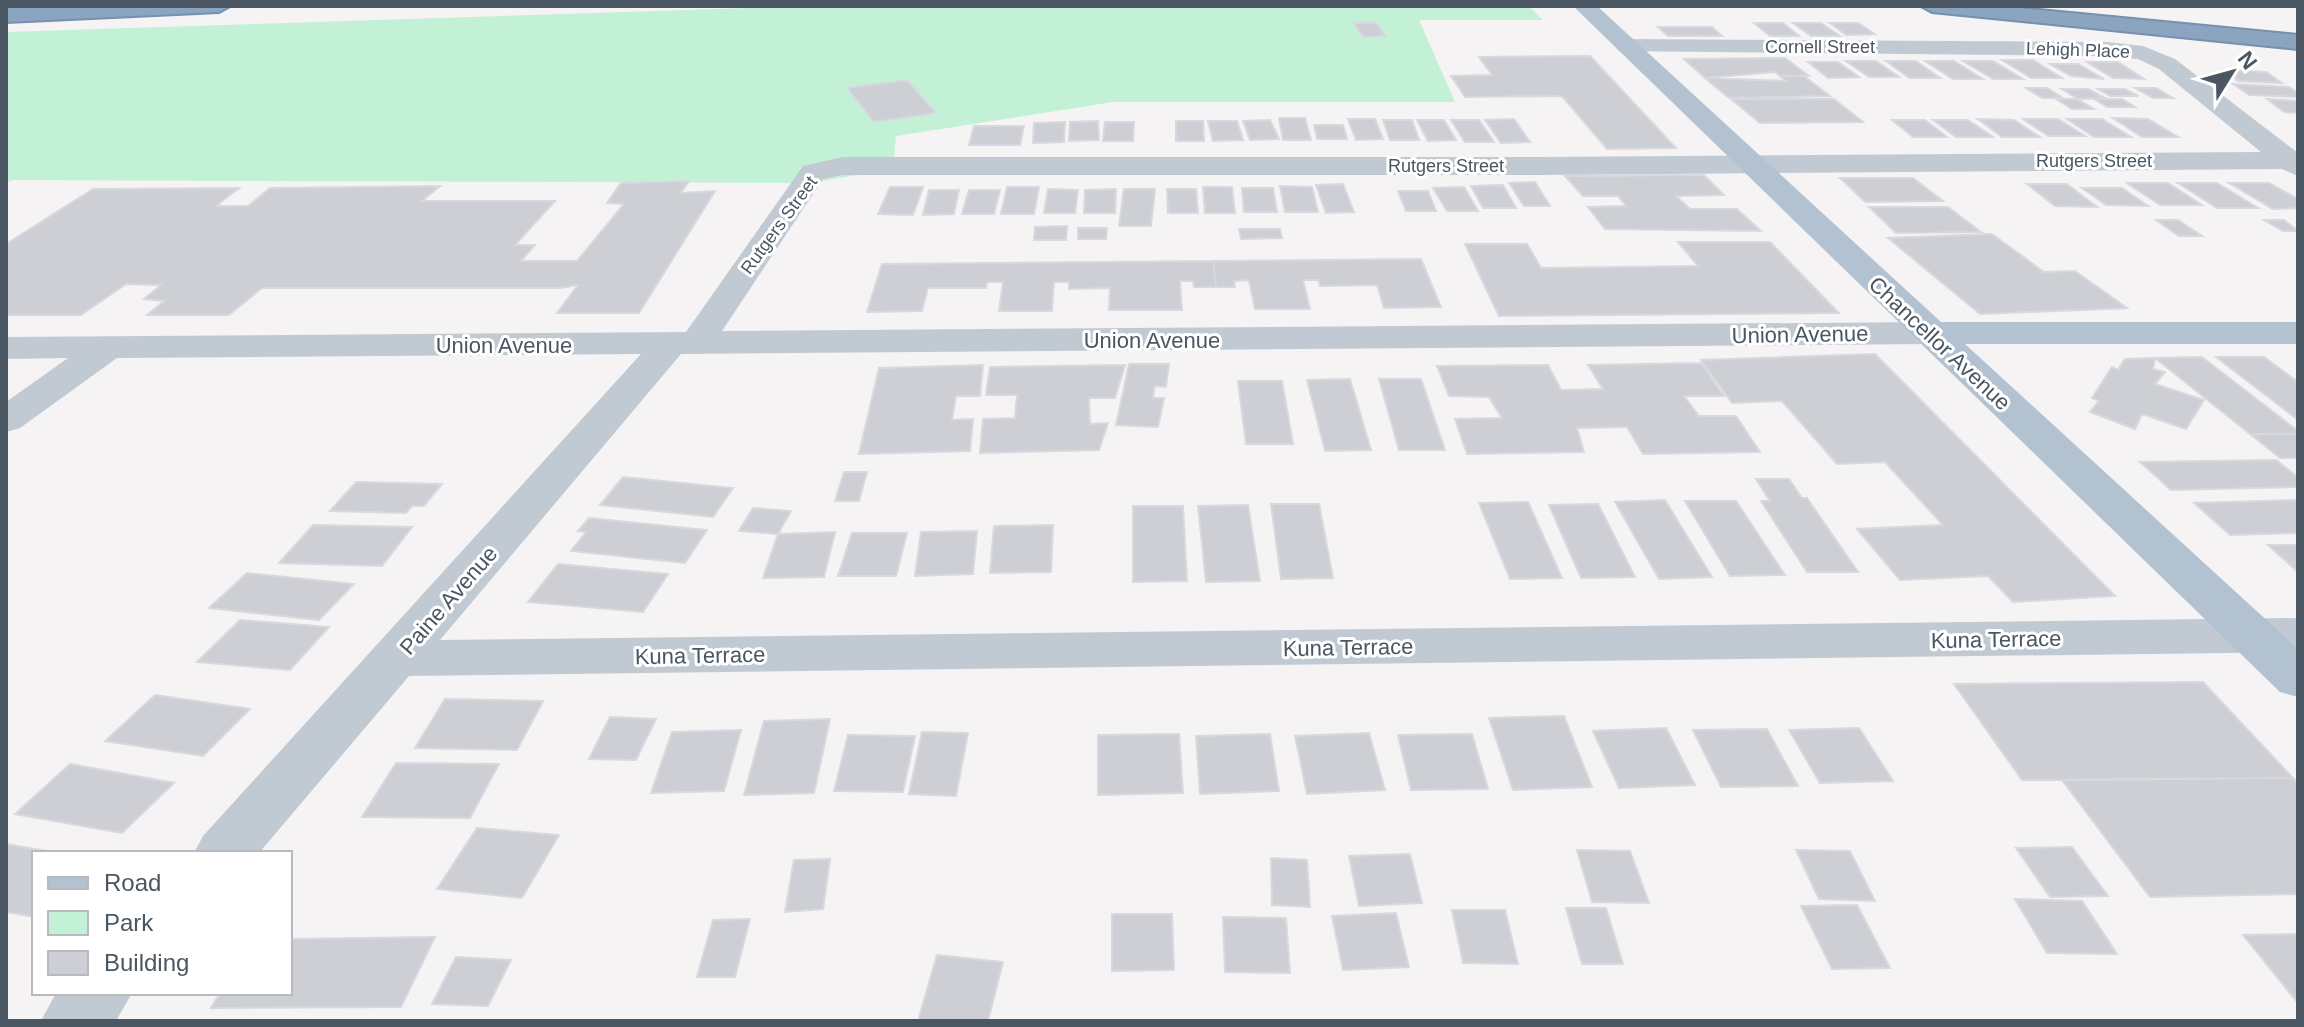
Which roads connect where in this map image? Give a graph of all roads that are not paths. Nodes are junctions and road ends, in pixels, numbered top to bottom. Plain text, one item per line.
1 (219, 6) edge
2 (1584, 6) edge
3 (1932, 6) edge
4 (2120, 6) edge
5 (6, 15) edge
6 (2298, 25) edge
7 (2298, 42) edge
8 (1627, 46) junction
9 (2013, 48) joint
10 (1747, 163) junction
11 (2293, 163) edge
12 (1929, 333) junction
13 (2298, 333) edge
14 (683, 344) junction
15 (109, 347) junction
16 (6, 348) edge
17 (6, 420) edge
18 (2275, 635) edge
19 (398, 658) junction
20 (2298, 679) edge
21 (226, 851) edge
22 (97, 995) edge
23 (74, 1021) edge

1 - 5 highway
2 - 8 main road, Chancellor Avenue
3 - 7 highway
4 - 6 highway
8 - 9 street, Cornell Street
8 - 10 main road, Chancellor Avenue
9 - 11 street, Lehigh Place
10 - 11 street, Rutgers Street
10 - 12 main road, Chancellor Avenue
10 - 14 street, Rutgers Street
12 - 13 main road, Union Avenue
12 - 14 street, Union Avenue
12 - 18 main road, Chancellor Avenue
14 - 15 street, Union Avenue
14 - 19 street, Paine Avenue
15 - 16 street, Union Avenue
15 - 17 street
18 - 19 street, Kuna Terrace
18 - 20 main road, Chancellor Avenue
19 - 21 street, Paine Avenue
22 - 23 street

